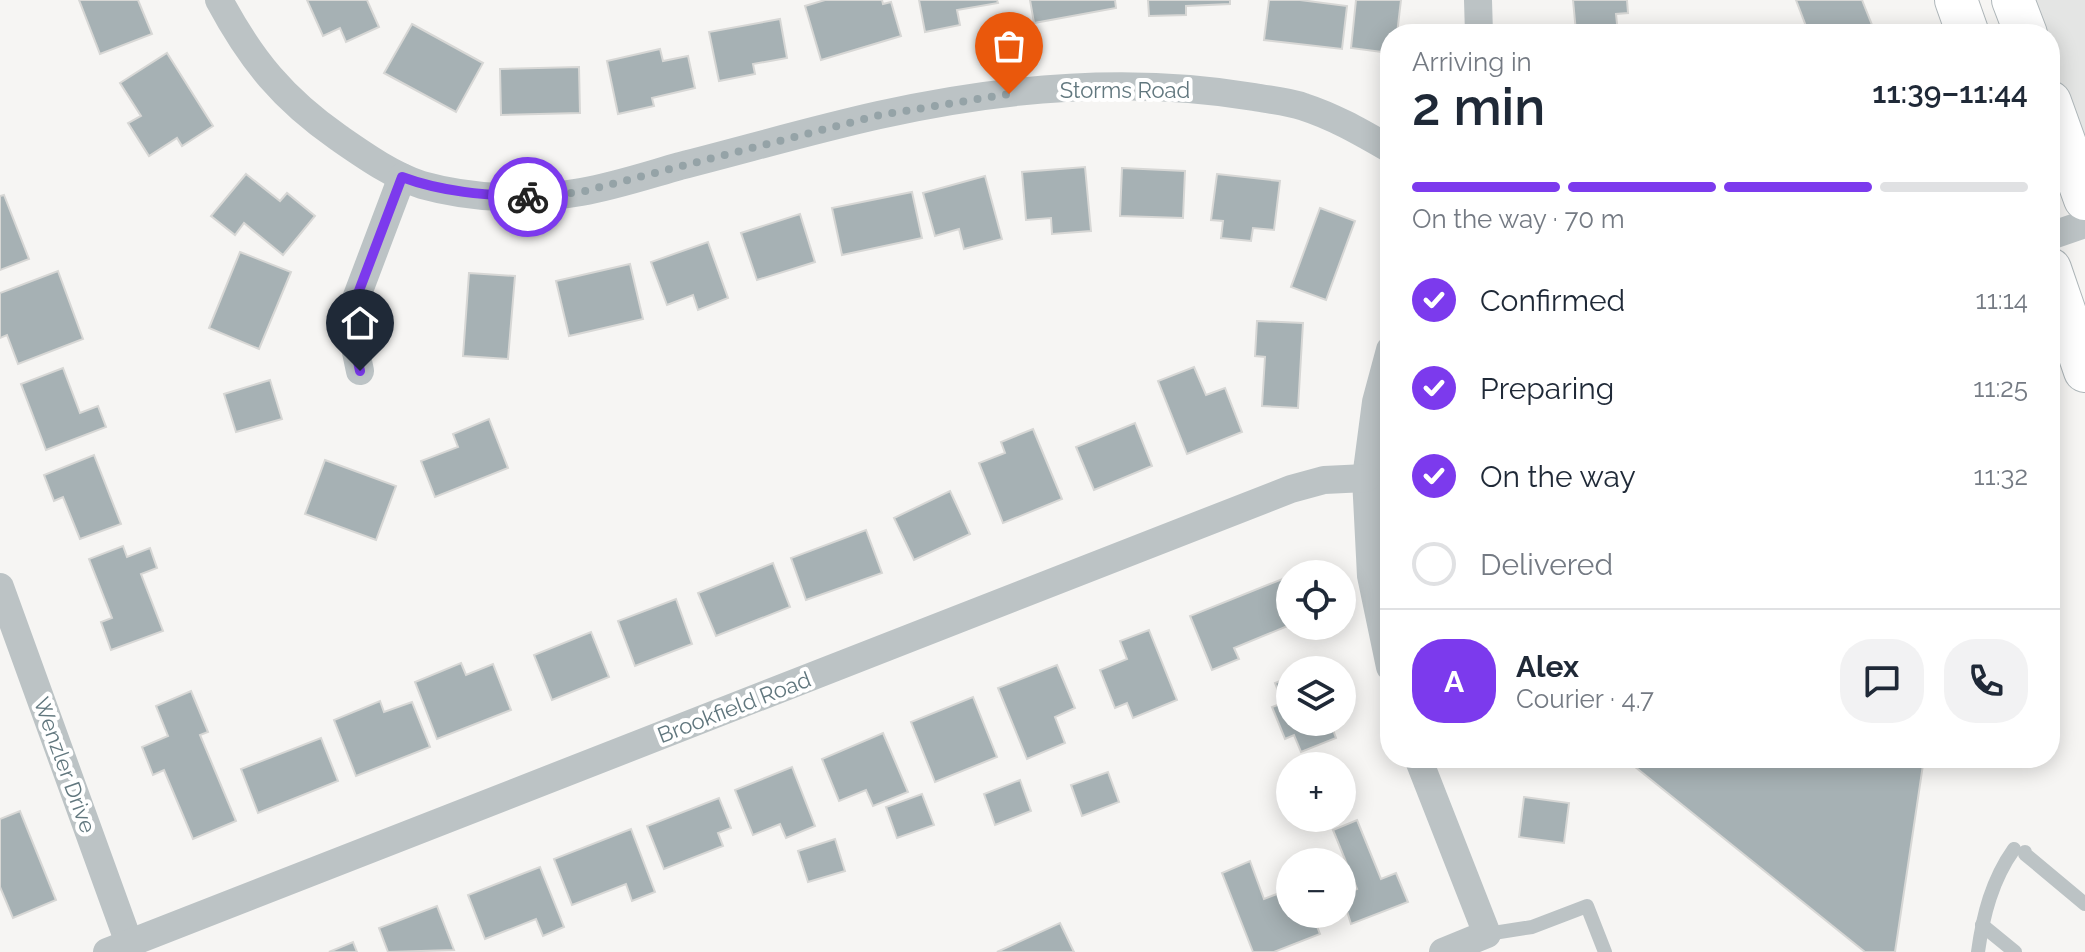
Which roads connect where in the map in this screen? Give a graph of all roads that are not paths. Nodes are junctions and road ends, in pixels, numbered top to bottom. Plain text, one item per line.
1 (219, 0) edge
2 (1478, 0) edge
3 (1956, 0) edge
4 (2013, 0) edge
5 (1479, 24) edge
6 (1964, 24) edge
7 (2022, 24) edge
8 (2060, 130) edge
9 (1380, 143) edge
10 (402, 177) junction
11 (2085, 199) edge
12 (2085, 224) edge
13 (2060, 233) edge
14 (2060, 298) edge
15 (360, 371) dead end
16 (2085, 371) edge
17 (1380, 387) edge
18 (1366, 478) junction
19 (0, 587) edge
20 (1380, 619) edge
21 (1422, 768) edge
22 (2085, 904) edge
23 (1982, 925) junction
24 (1487, 934) junction
25 (118, 948) edge
26 (1443, 952) edge
27 (1605, 952) edge
28 (1978, 952) edge
29 (2015, 952) edge

1 - 10 street, Storms Road
2 - 5 street
3 - 6 main road
4 - 7 main road
8 - 11 main road
9 - 10 street, Storms Road
10 - 15 street
12 - 13 street
14 - 16 main road
17 - 18 street
18 - 20 street
18 - 25 street, Brookfield Road
19 - 25 street, Wenzler Drive
21 - 24 street
22 - 23 lane
23 - 28 lane
23 - 29 lane
24 - 26 street
24 - 27 lane

